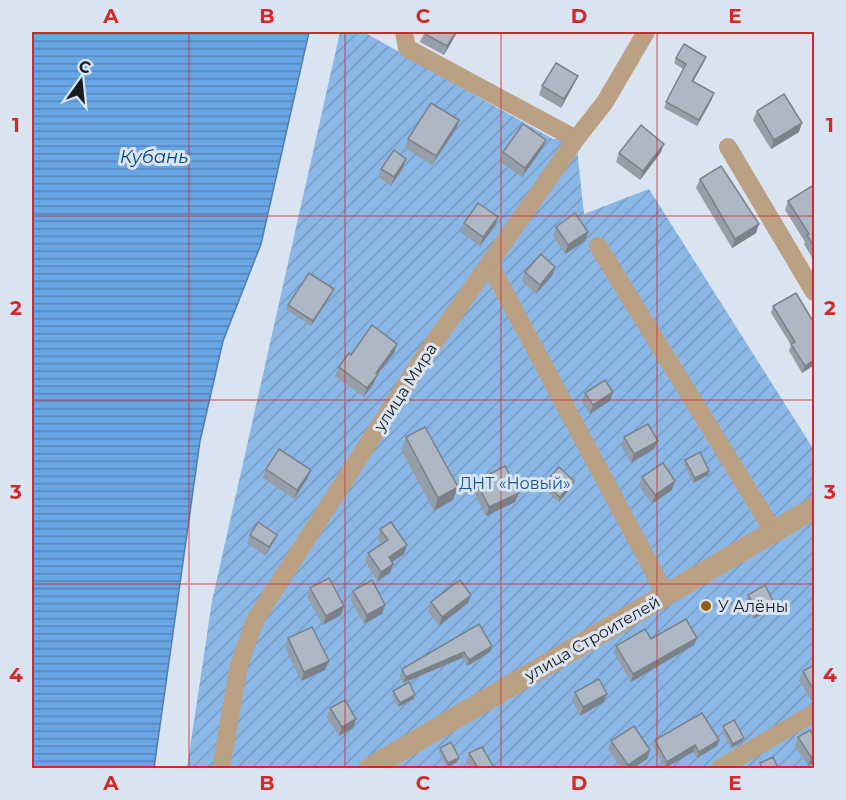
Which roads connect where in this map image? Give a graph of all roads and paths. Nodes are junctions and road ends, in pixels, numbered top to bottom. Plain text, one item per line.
1 (646, 32) edge
2 (406, 40) edge
3 (576, 139) junction
4 (728, 147) dead end
5 (598, 246) dead end
6 (489, 263) junction
7 (814, 292) edge
8 (814, 508) edge
9 (774, 532) junction
10 (666, 595) junction
11 (814, 713) edge
12 (221, 768) edge
13 (370, 768) edge
14 (720, 768) edge

1 - 3 street, улица Мира
2 - 3 street
3 - 6 street, улица Мира
4 - 7 street
5 - 9 street
6 - 10 street
6 - 12 street, улица Мира
8 - 9 street, улица Строителей
9 - 10 street, улица Строителей
10 - 13 street, улица Строителей
11 - 14 street

